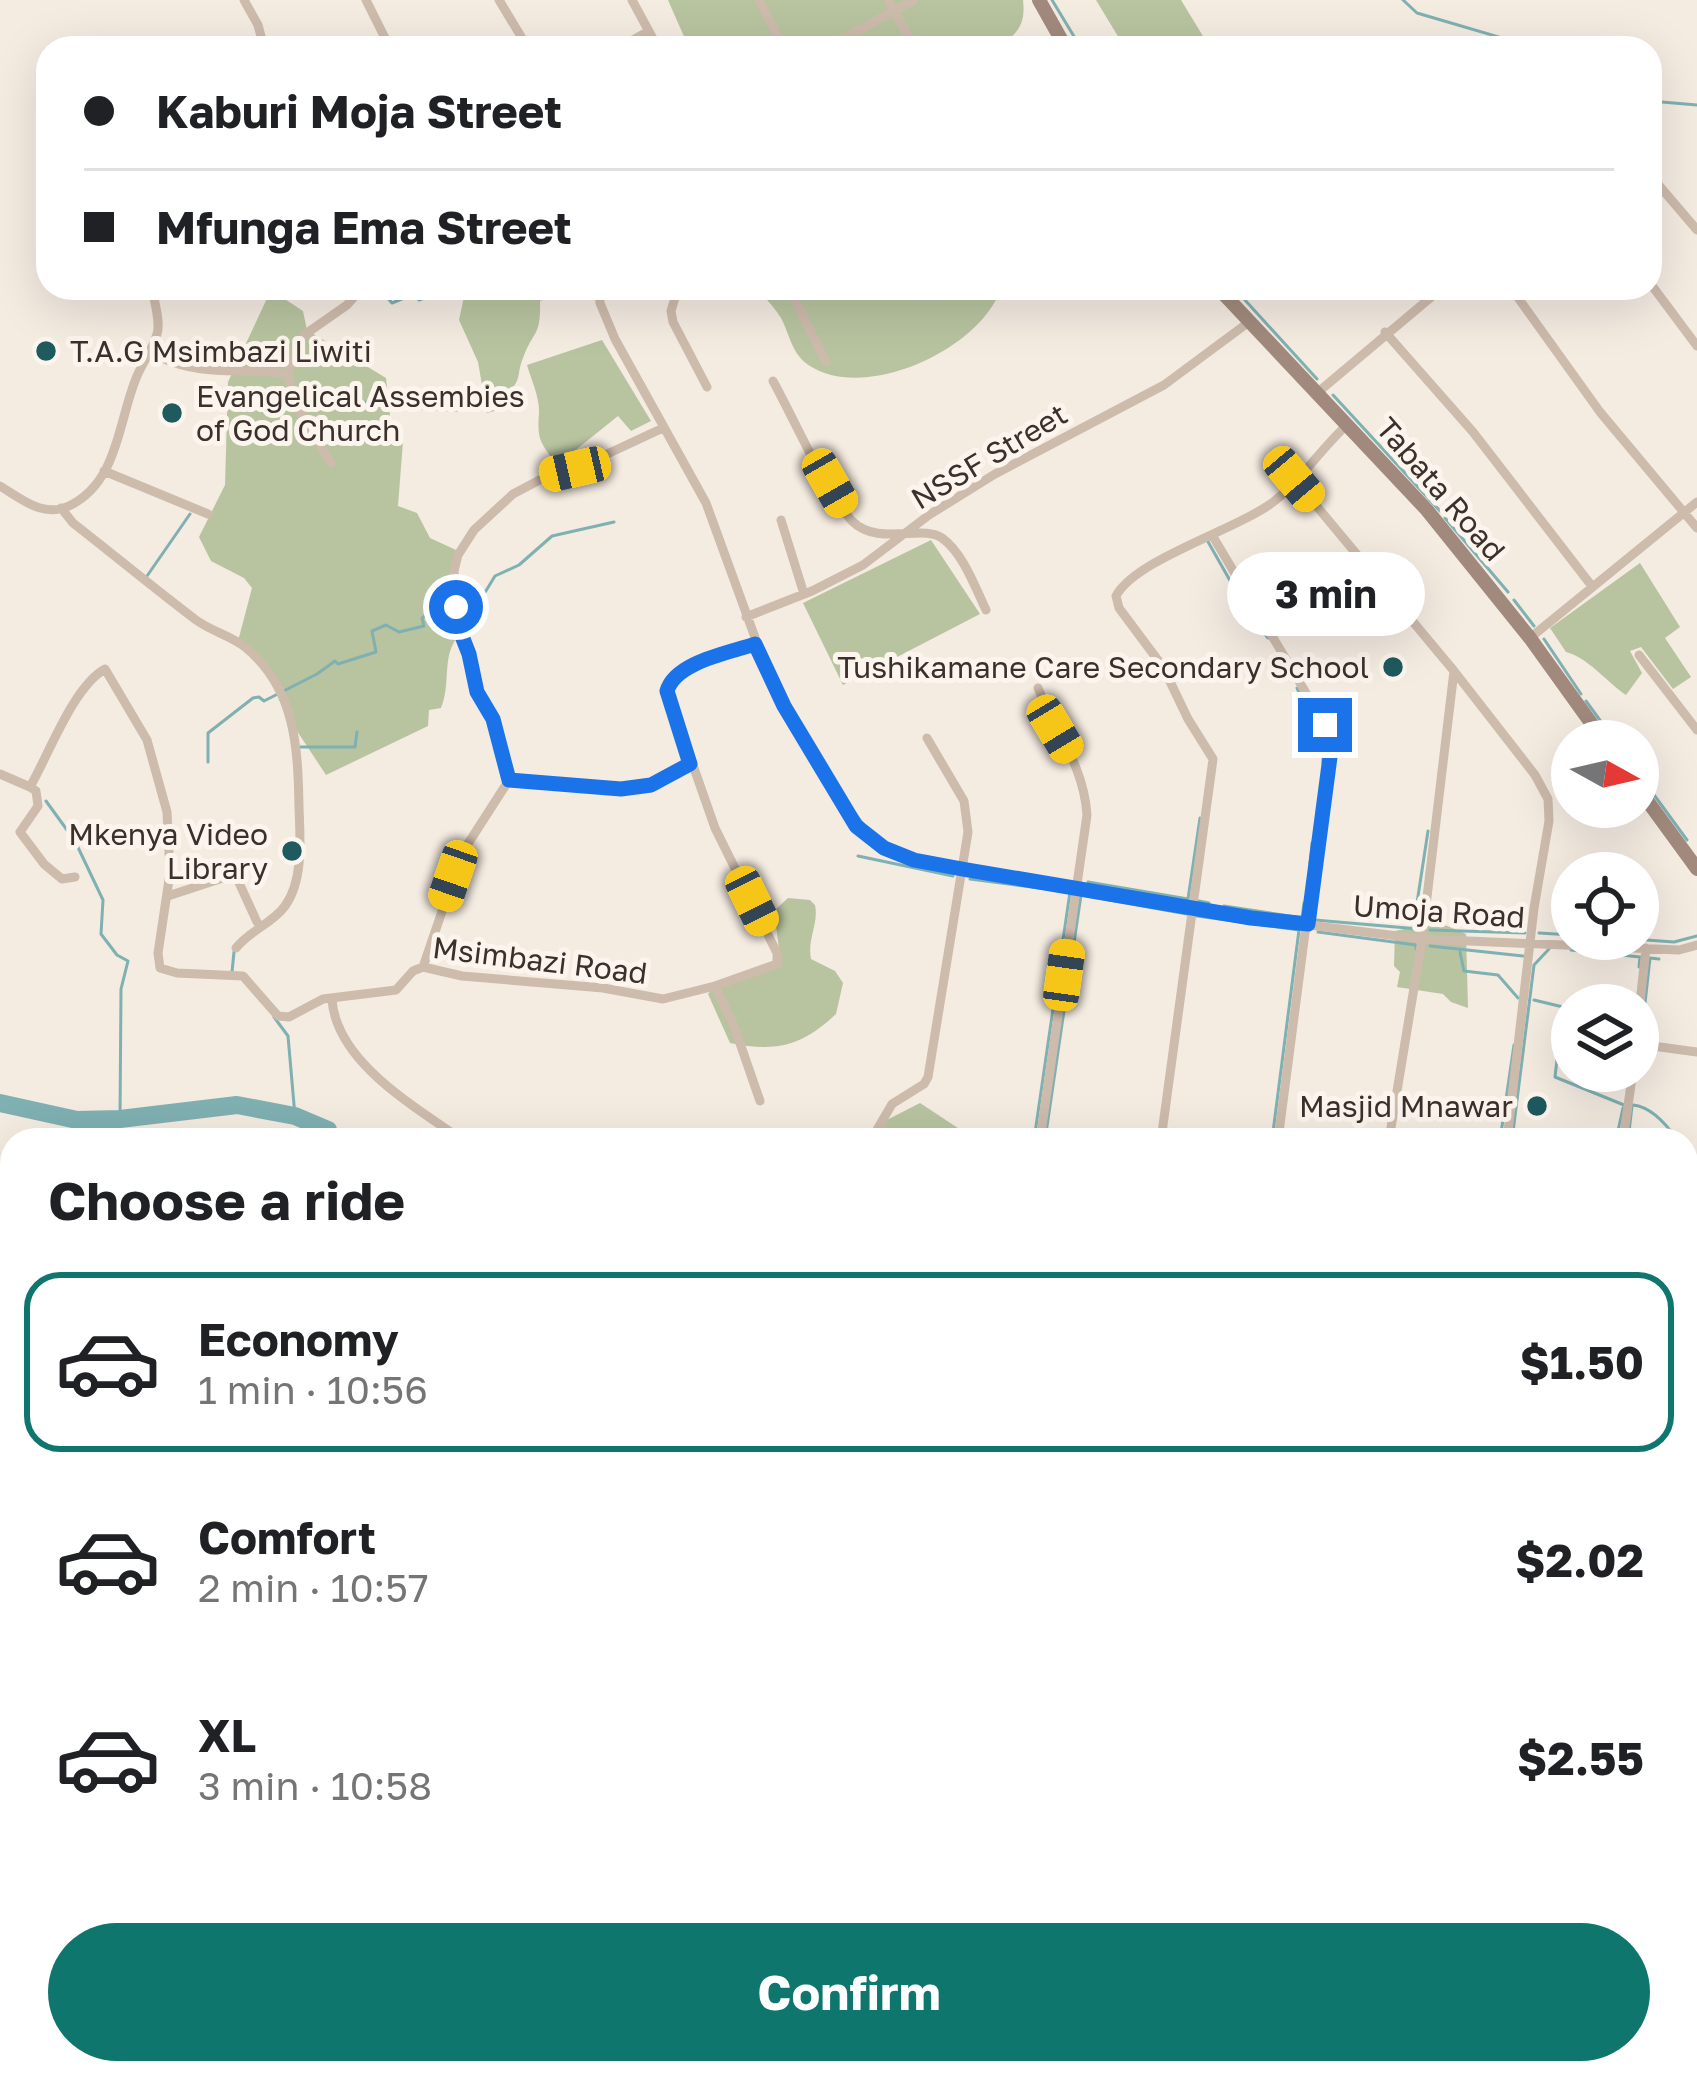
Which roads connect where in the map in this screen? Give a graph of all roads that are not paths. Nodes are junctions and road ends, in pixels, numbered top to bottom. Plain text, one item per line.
1 (244, 0) edge
2 (366, 0) edge
3 (499, 0) edge
4 (632, 0) edge
5 (759, 0) edge
6 (888, 0) edge
7 (914, 0) edge
8 (1039, 0) edge
9 (895, 12) junction
10 (650, 31) junction
11 (261, 36) edge
12 (384, 36) edge
13 (521, 36) edge
14 (641, 36) edge
15 (652, 36) edge
16 (778, 36) edge
17 (849, 36) edge
18 (908, 36) edge
19 (1059, 36) edge
20 (1662, 189) edge
21 (1697, 230) edge
22 (1662, 299) edge
23 (154, 300) edge
24 (351, 300) edge
25 (600, 300) edge
26 (674, 300) edge
27 (795, 300) edge
28 (1229, 300) edge
29 (1426, 300) edge
30 (1520, 300) edge
31 (1249, 322) junction
32 (1385, 332) junction
33 (152, 345) junction
34 (1697, 346) edge
35 (826, 362) dead end
36 (287, 374) junction
37 (773, 381) dead end
38 (707, 387) dead end
39 (1317, 393) junction
40 (1348, 424) junction
41 (663, 428) junction
42 (331, 463) dead end
43 (104, 471) junction
44 (1294, 479) junction
45 (0, 486) edge
46 (1697, 502) edge
47 (61, 508) junction
48 (1685, 511) junction
49 (208, 514) dead end
50 (781, 520) dead end
51 (1697, 528) edge
52 (1212, 535) junction
53 (904, 537) junction
54 (1591, 585) junction
55 (804, 594) junction
56 (986, 610) dead end
57 (746, 617) junction
58 (1530, 638) junction
59 (755, 644) junction
60 (1639, 655) dead end
61 (1454, 671) junction
62 (1037, 688) dead end
63 (1589, 720) edge
64 (1697, 730) edge
65 (927, 738) dead end
66 (690, 764) junction
67 (0, 774) edge
68 (509, 780) junction
69 (30, 787) junction
70 (1659, 817) edge
71 (962, 869) junction
72 (1697, 869) edge
73 (75, 877) dead end
74 (1078, 886) junction
75 (168, 896) junction
76 (1193, 907) junction
77 (257, 922) dead end
78 (1308, 924) junction
79 (1422, 939) junction
80 (1532, 942) junction
81 (1551, 943) edge
82 (1697, 945) edge
83 (236, 948) dead end
84 (1659, 948) edge
85 (423, 967) junction
86 (715, 986) junction
87 (332, 1000) junction
88 (1659, 1047) edge
89 (1697, 1052) edge
90 (1630, 1092) edge
91 (760, 1101) dead end
92 (444, 1128) edge
93 (879, 1128) edge
94 (1042, 1128) edge
95 (1163, 1128) edge
96 (1280, 1128) edge
97 (1390, 1128) edge
98 (1509, 1128) edge
99 (1625, 1128) edge

1 - 11 street
2 - 12 street
3 - 13 street
4 - 10 street
5 - 16 street
6 - 9 street
7 - 9 street
8 - 19 main road
9 - 17 street
9 - 18 street
10 - 14 street
10 - 15 street
20 - 21 street
22 - 34 street
23 - 33 street
24 - 36 street
25 - 41 street, Umoja Road
26 - 38 street
27 - 35 street
28 - 31 main road, Tabata Road
29 - 32 street
30 - 48 street
31 - 39 main road, Tabata Road
31 - 53 street, NSSF Street
32 - 39 street
32 - 54 street
33 - 36 street
33 - 43 street
36 - 42 street
37 - 53 street
39 - 40 main road, Tabata Road
40 - 44 street
40 - 58 main road, Tabata Road
41 - 57 street, Umoja Road
41 - 68 street
43 - 47 street
43 - 49 street
44 - 52 street
44 - 61 street
45 - 47 street
46 - 48 street
47 - 83 street
48 - 51 street
48 - 54 street
50 - 55 street
52 - 76 street
52 - 78 street
53 - 55 street, NSSF Street
53 - 56 street
54 - 58 street
55 - 57 street, NSSF Street
57 - 59 street, Umoja Road
58 - 63 main road, Tabata Road
59 - 66 street, Msimbazi Road
59 - 71 street, Umoja Road
60 - 64 street
61 - 79 street
61 - 80 street
62 - 74 street
65 - 71 street
66 - 68 street
66 - 86 street, Msimbazi Road
67 - 69 street
68 - 85 street
69 - 73 street
69 - 75 street
70 - 72 main road
71 - 74 street, Umoja Road
71 - 93 street
74 - 76 street, Umoja Road
74 - 94 street
75 - 77 street
75 - 87 street, Msimbazi Road
76 - 78 street, Umoja Road
76 - 95 street
78 - 79 street, Umoja Road
78 - 96 street
79 - 80 street, Umoja Road
79 - 97 street
80 - 81 street, Umoja Road
80 - 98 street
82 - 84 street, Umoja Road
85 - 86 street, Msimbazi Road
85 - 87 street, Msimbazi Road
86 - 91 street
87 - 92 street
88 - 89 street
90 - 99 street

